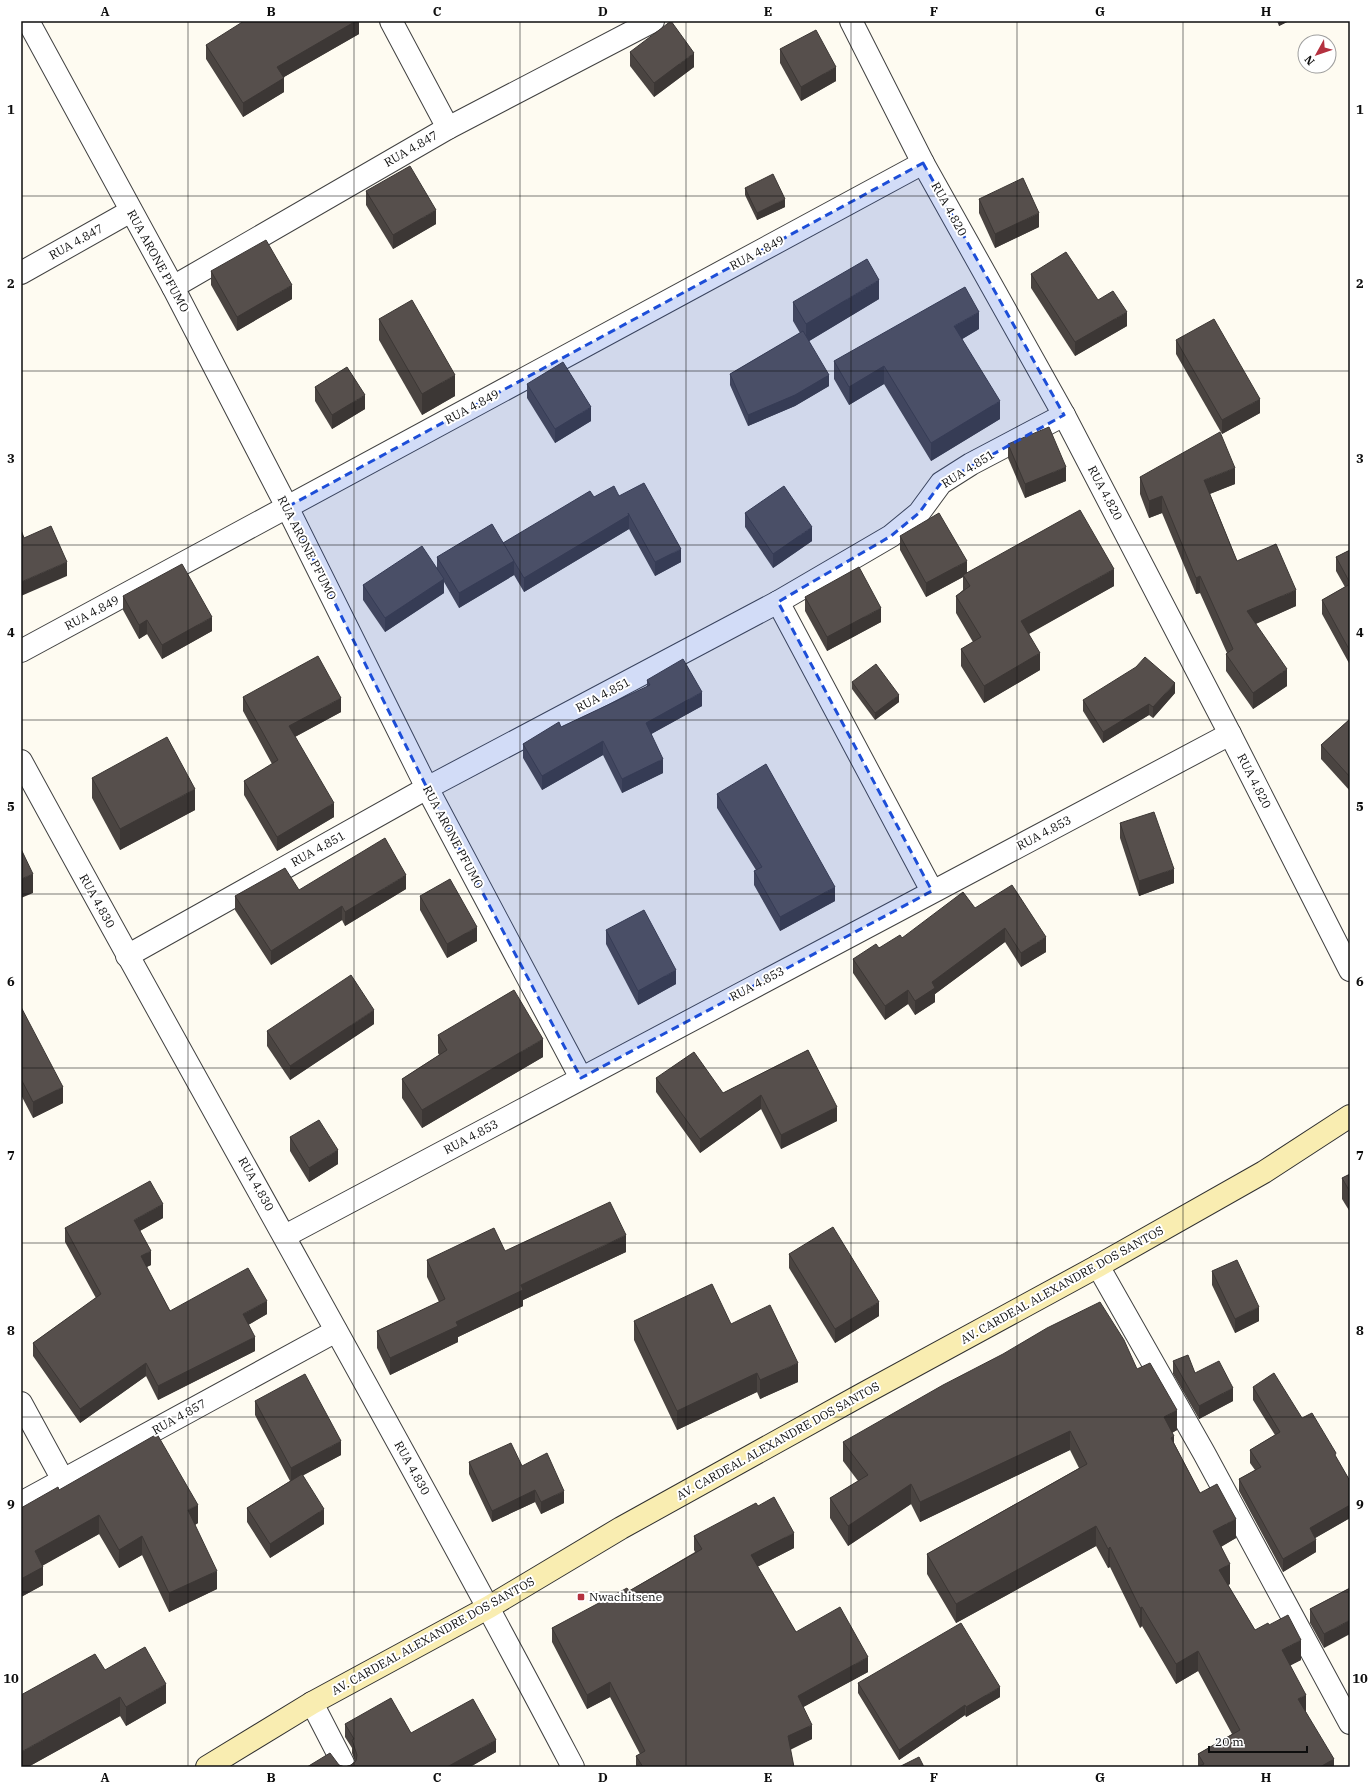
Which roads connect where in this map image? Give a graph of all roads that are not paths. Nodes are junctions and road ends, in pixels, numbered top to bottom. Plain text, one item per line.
1 (28, 21) edge
2 (391, 21) edge
3 (653, 21) edge
4 (851, 21) edge
5 (448, 128) junction
6 (924, 163) junction
7 (131, 211) junction
8 (21, 273) edge
9 (173, 287) junction
10 (1064, 415) junction
11 (287, 507) junction
12 (778, 602) junction
13 (21, 651) edge
14 (1230, 734) junction
15 (21, 762) edge
16 (427, 788) junction
17 (932, 892) junction
18 (127, 956) junction
19 (1350, 970) edge
20 (581, 1078) junction
21 (1350, 1116) edge
22 (285, 1236) junction
23 (1098, 1266) junction
24 (336, 1331) junction
25 (21, 1403) edge
26 (63, 1480) junction
27 (21, 1502) edge
28 (489, 1607) junction
29 (312, 1703) junction
30 (1350, 1723) edge
31 (207, 1767) edge
32 (345, 1767) edge
33 (573, 1767) edge

1 - 7 street, RUA ARONE PFUMO
2 - 5 street
3 - 5 street, RUA 4.847
4 - 6 street, RUA 4.820
5 - 9 street, RUA 4.847
6 - 10 street, RUA 4.820
6 - 11 street, RUA 4.849
7 - 8 street, RUA 4.847
7 - 9 street, RUA ARONE PFUMO
9 - 11 street, RUA ARONE PFUMO
10 - 12 street, RUA 4.851
10 - 14 street, RUA 4.820
11 - 13 street, RUA 4.849
11 - 16 street, RUA ARONE PFUMO
12 - 16 street, RUA 4.851
12 - 17 street
14 - 17 street, RUA 4.853
14 - 19 street, RUA 4.820
15 - 18 street, RUA 4.830
16 - 18 street, RUA 4.851
16 - 20 street, RUA ARONE PFUMO
17 - 20 street, RUA 4.853
18 - 22 street, RUA 4.830
20 - 22 street, RUA 4.853
21 - 23 street, AV. CARDEAL ALEXANDRE DOS SANTOS
22 - 24 street, RUA 4.830
23 - 28 street, AV. CARDEAL ALEXANDRE DOS SANTOS
23 - 30 street
24 - 26 street, RUA 4.857
24 - 28 street, RUA 4.830
25 - 26 street
26 - 27 street, RUA 4.857
28 - 29 street, AV. CARDEAL ALEXANDRE DOS SANTOS
28 - 33 street, RUA 4.830
29 - 31 street, AV. CARDEAL ALEXANDRE DOS SANTOS
29 - 32 street

